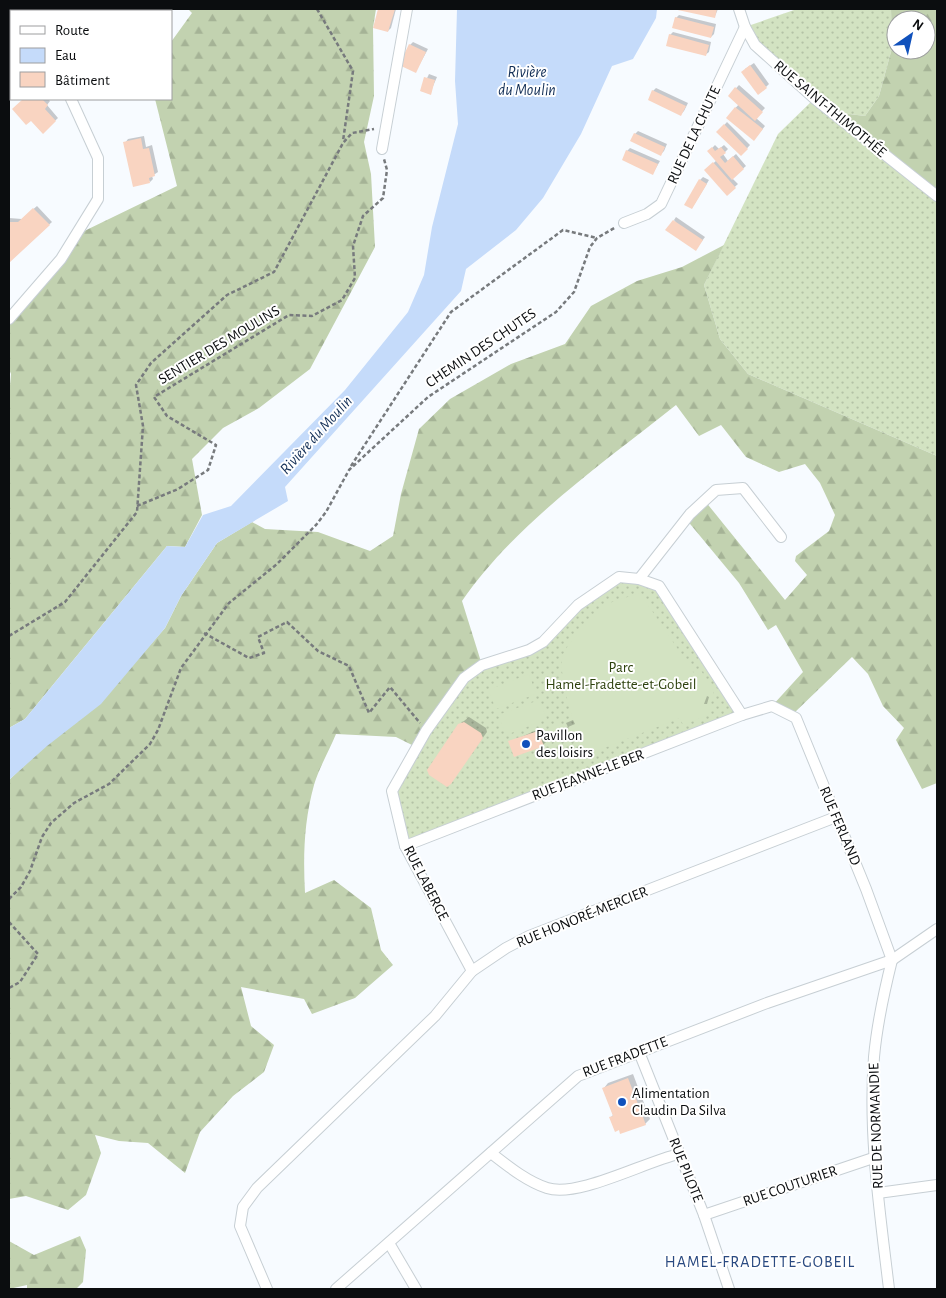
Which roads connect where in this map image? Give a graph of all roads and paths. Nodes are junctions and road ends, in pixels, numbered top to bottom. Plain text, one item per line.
1 (317, 9) edge
2 (407, 9) edge
3 (739, 9) edge
4 (745, 27) junction
5 (71, 100) edge
6 (386, 127) junction
7 (343, 143) junction
8 (382, 149) joint
9 (937, 196) edge
10 (624, 223) joint
11 (596, 238) junction
12 (9, 319) edge
13 (349, 470) junction
14 (137, 506) junction
15 (781, 537) dead end
16 (639, 579) junction
17 (204, 633) junction
18 (9, 636) edge
19 (772, 706) joint
20 (742, 715) junction
21 (426, 731) junction
22 (836, 817) junction
23 (406, 846) junction
24 (9, 900) edge
25 (9, 922) edge
26 (937, 929) edge
27 (892, 960) junction
28 (472, 971) junction
29 (9, 988) edge
30 (639, 1052) junction
31 (491, 1153) junction
32 (679, 1154) junction
33 (876, 1157) junction
34 (937, 1185) edge
35 (878, 1193) junction
36 (704, 1215) junction
37 (389, 1243) junction
38 (267, 1289) edge
39 (336, 1289) edge
40 (416, 1289) edge
41 (729, 1289) edge
42 (889, 1289) edge

1 - 7 path
2 - 6 street
3 - 4 street, RUE SAINT-THIMOTHÉE
4 - 9 street, RUE SAINT-THIMOTHÉE
4 - 10 street, RUE DE LA CHUTE
5 - 12 street
6 - 7 path
6 - 8 street
7 - 14 path, SENTIER DES MOULINS
8 - 14 path, SENTIER DES MOULINS
10 - 11 path
11 - 13 path, CHEMIN DES CHUTES
11 - 13 path
13 - 17 path, CHEMIN DES CHUTES
14 - 18 path, SENTIER DES MOULINS
15 - 16 street
16 - 20 street
16 - 21 street
17 - 21 path
17 - 24 path, CHEMIN DES CHUTES
19 - 20 street, RUE JEANNE-LE BER
19 - 22 street, RUE FERLAND
20 - 23 street, RUE JEANNE-LE BER
21 - 23 street, RUE LABERGE
22 - 27 street, RUE FERLAND
22 - 28 street, RUE HONORÉ-MERCIER
23 - 28 street, RUE LABERGE
25 - 29 path
26 - 27 street
27 - 30 street, RUE FRADETTE
27 - 33 street, RUE DE NORMANDIE
28 - 38 street, RUE HONORÉ-MERCIER
30 - 31 street, RUE FRADETTE
30 - 32 street, RUE PILOTE
31 - 32 street
31 - 37 street, RUE FRADETTE
32 - 36 street, RUE PILOTE
33 - 35 street, RUE DE NORMANDIE
33 - 36 street, RUE COUTURIER
34 - 35 street
35 - 42 street, RUE DE NORMANDIE
36 - 41 street, RUE PILOTE
37 - 39 street, RUE FRADETTE
37 - 40 street

